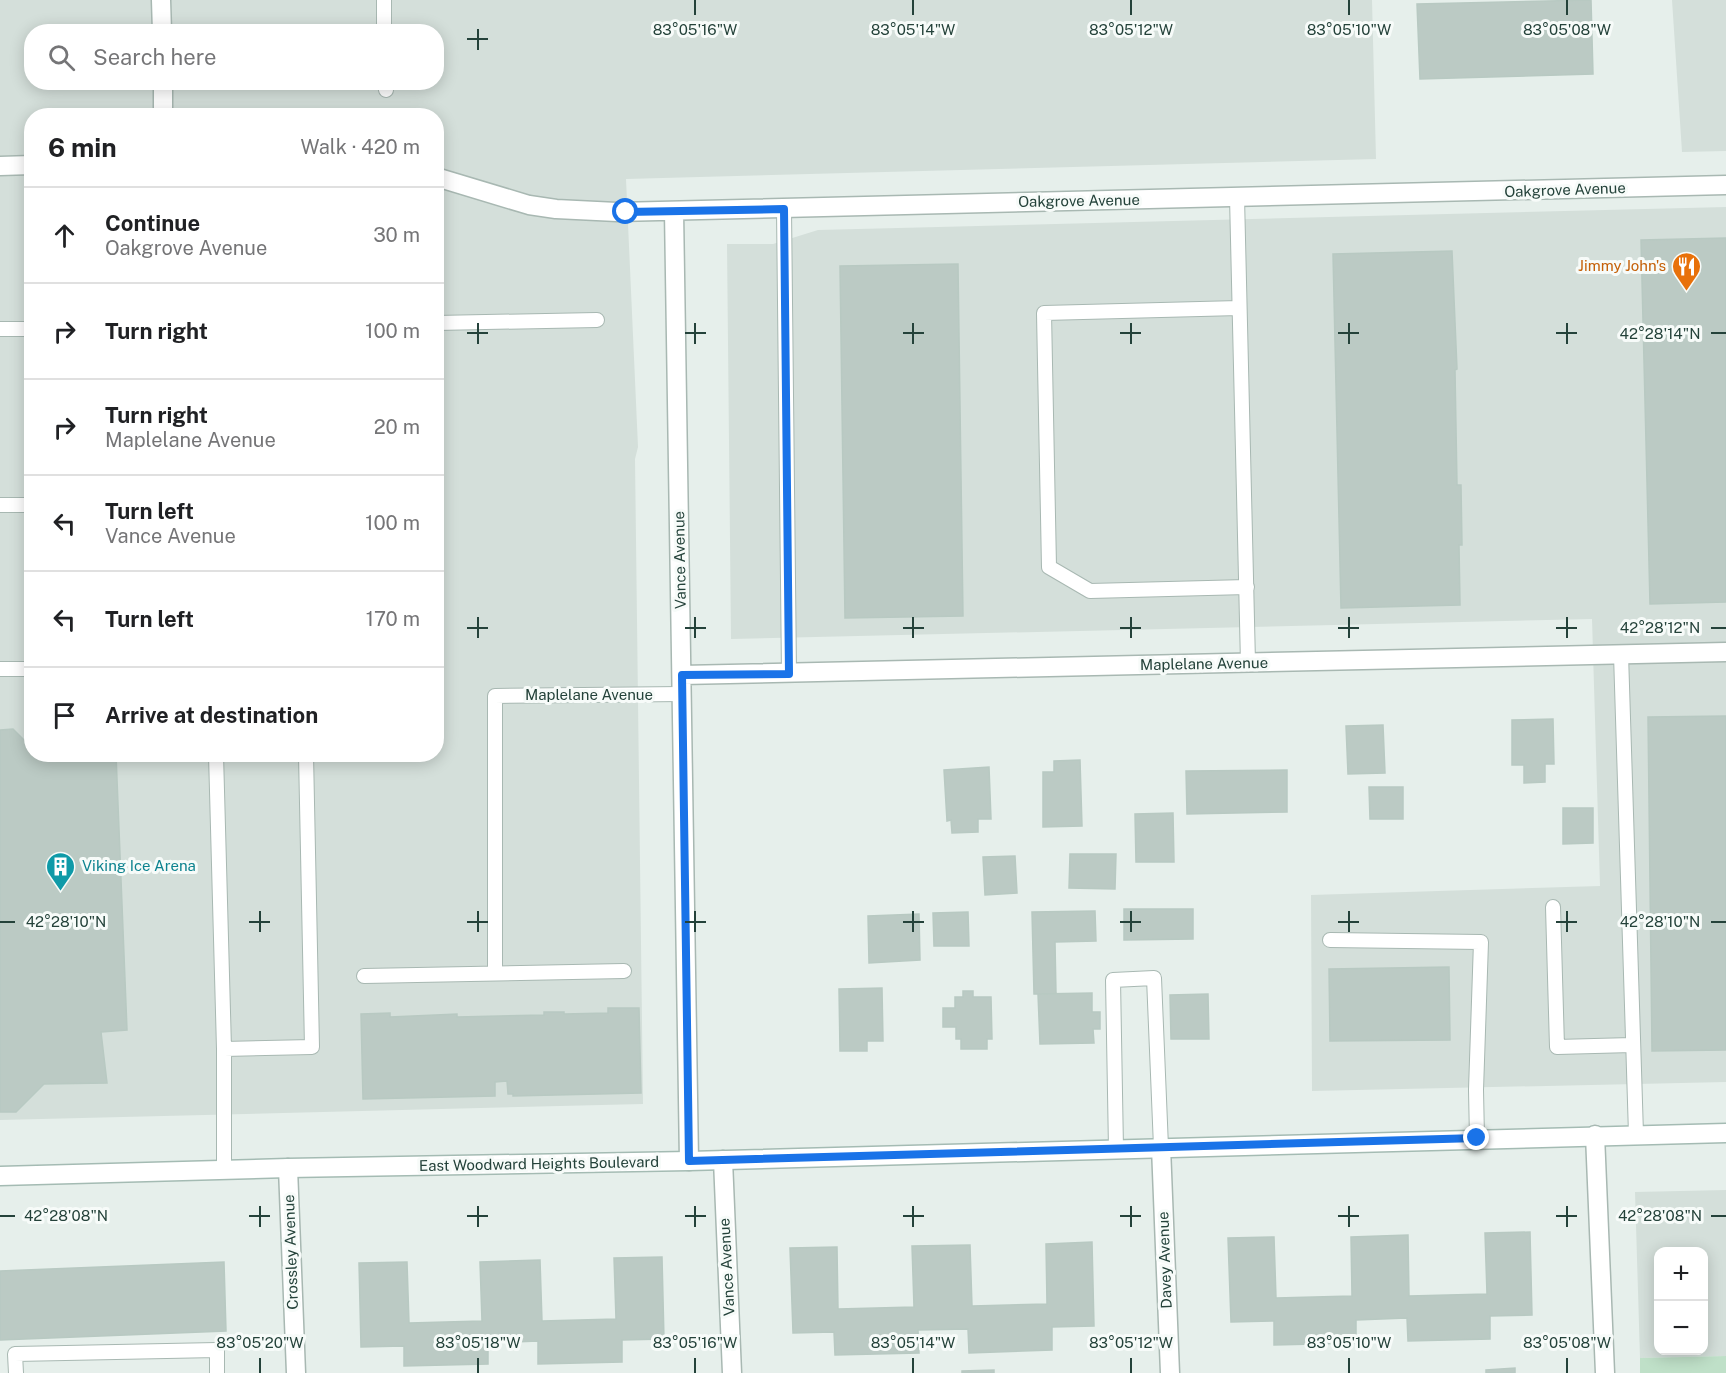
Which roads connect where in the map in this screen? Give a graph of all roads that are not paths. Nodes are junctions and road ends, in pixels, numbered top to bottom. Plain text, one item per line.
1 (161, 0) edge
2 (384, 0) edge
3 (162, 24) edge
4 (384, 24) edge
5 (163, 90) edge
6 (164, 108) edge
7 (24, 165) edge
8 (0, 166) edge
9 (444, 179) edge
10 (1726, 185) edge
11 (1237, 197) junction
12 (784, 209) junction
13 (674, 211) junction
14 (1239, 308) junction
15 (597, 321) dead end
16 (444, 323) edge
17 (0, 329) edge
18 (24, 329) edge
19 (0, 505) edge
20 (24, 505) edge
21 (1246, 587) junction
22 (1726, 652) edge
23 (1621, 654) junction
24 (1248, 663) junction
25 (0, 669) edge
26 (24, 669) edge
27 (789, 674) junction
28 (682, 675) junction
29 (683, 694) junction
30 (216, 762) edge
31 (306, 762) edge
32 (1553, 907) dead end
33 (1330, 940) dead end
34 (624, 971) dead end
35 (495, 973) junction
36 (364, 976) dead end
37 (1632, 1045) junction
38 (224, 1049) junction
39 (1726, 1133) edge
40 (1636, 1134) junction
41 (1595, 1136) junction
42 (1477, 1138) junction
43 (1161, 1147) junction
44 (1116, 1149) junction
45 (723, 1160) junction
46 (689, 1161) junction
47 (288, 1168) junction
48 (224, 1169) junction
49 (0, 1176) edge
50 (15, 1373) edge
51 (217, 1373) edge
52 (296, 1373) edge
53 (732, 1373) edge
54 (1170, 1373) edge
55 (1605, 1373) edge

1 - 3 street
2 - 4 lane
5 - 6 street
7 - 8 street
9 - 13 street, Oakgrove Avenue
10 - 11 street, Oakgrove Avenue
11 - 12 street, Oakgrove Avenue
11 - 14 lane
12 - 13 street, Oakgrove Avenue
12 - 27 lane
13 - 28 street, Vance Avenue
14 - 21 lane
14 - 21 lane
15 - 16 lane
17 - 18 lane
19 - 20 lane
21 - 24 lane
22 - 23 street, Maplelane Avenue
23 - 24 street, Maplelane Avenue
23 - 37 lane
24 - 27 street, Maplelane Avenue
25 - 26 lane
27 - 28 street, Maplelane Avenue
28 - 29 street, Vance Avenue
29 - 35 lane, Maplelane Avenue
29 - 46 street, Vance Avenue
30 - 38 lane
31 - 38 lane
32 - 37 lane
33 - 42 lane
34 - 35 lane
35 - 36 lane
37 - 40 lane
38 - 48 lane
39 - 40 street, East Woodward Heights Boulevard
40 - 41 street, East Woodward Heights Boulevard
41 - 42 street, East Woodward Heights Boulevard
41 - 55 street
42 - 43 street, East Woodward Heights Boulevard
43 - 44 street, East Woodward Heights Boulevard
43 - 44 lane
43 - 54 street, Davey Avenue
44 - 45 street, East Woodward Heights Boulevard
45 - 46 street, East Woodward Heights Boulevard
45 - 53 street, Vance Avenue
46 - 47 street, East Woodward Heights Boulevard
47 - 48 street, East Woodward Heights Boulevard
47 - 52 street, Crossley Avenue
48 - 49 street, East Woodward Heights Boulevard
50 - 51 lane

